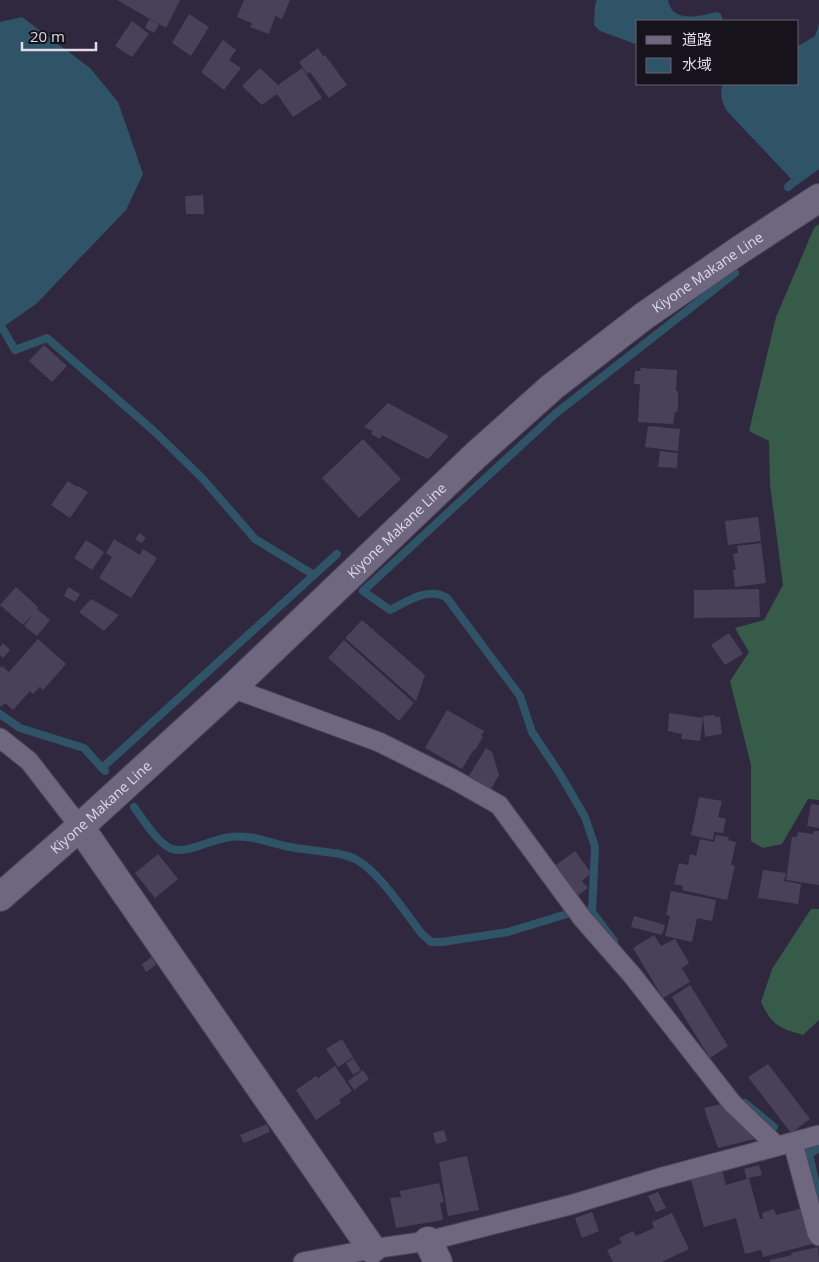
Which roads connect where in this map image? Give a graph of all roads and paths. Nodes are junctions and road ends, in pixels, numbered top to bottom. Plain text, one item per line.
1 (819, 198) edge
2 (232, 688) junction
3 (0, 738) edge
4 (80, 827) junction
5 (0, 897) edge
6 (819, 1135) edge
7 (785, 1144) junction
8 (819, 1236) edge
9 (372, 1249) junction
10 (433, 1252) edge
11 (303, 1262) edge

1 - 2 main road, Kiyone Makane Line
2 - 4 main road, Kiyone Makane Line
2 - 7 street
3 - 4 street
4 - 5 main road, Kiyone Makane Line
4 - 9 main road
6 - 7 street
7 - 8 street
7 - 10 street
9 - 10 street
9 - 11 street

